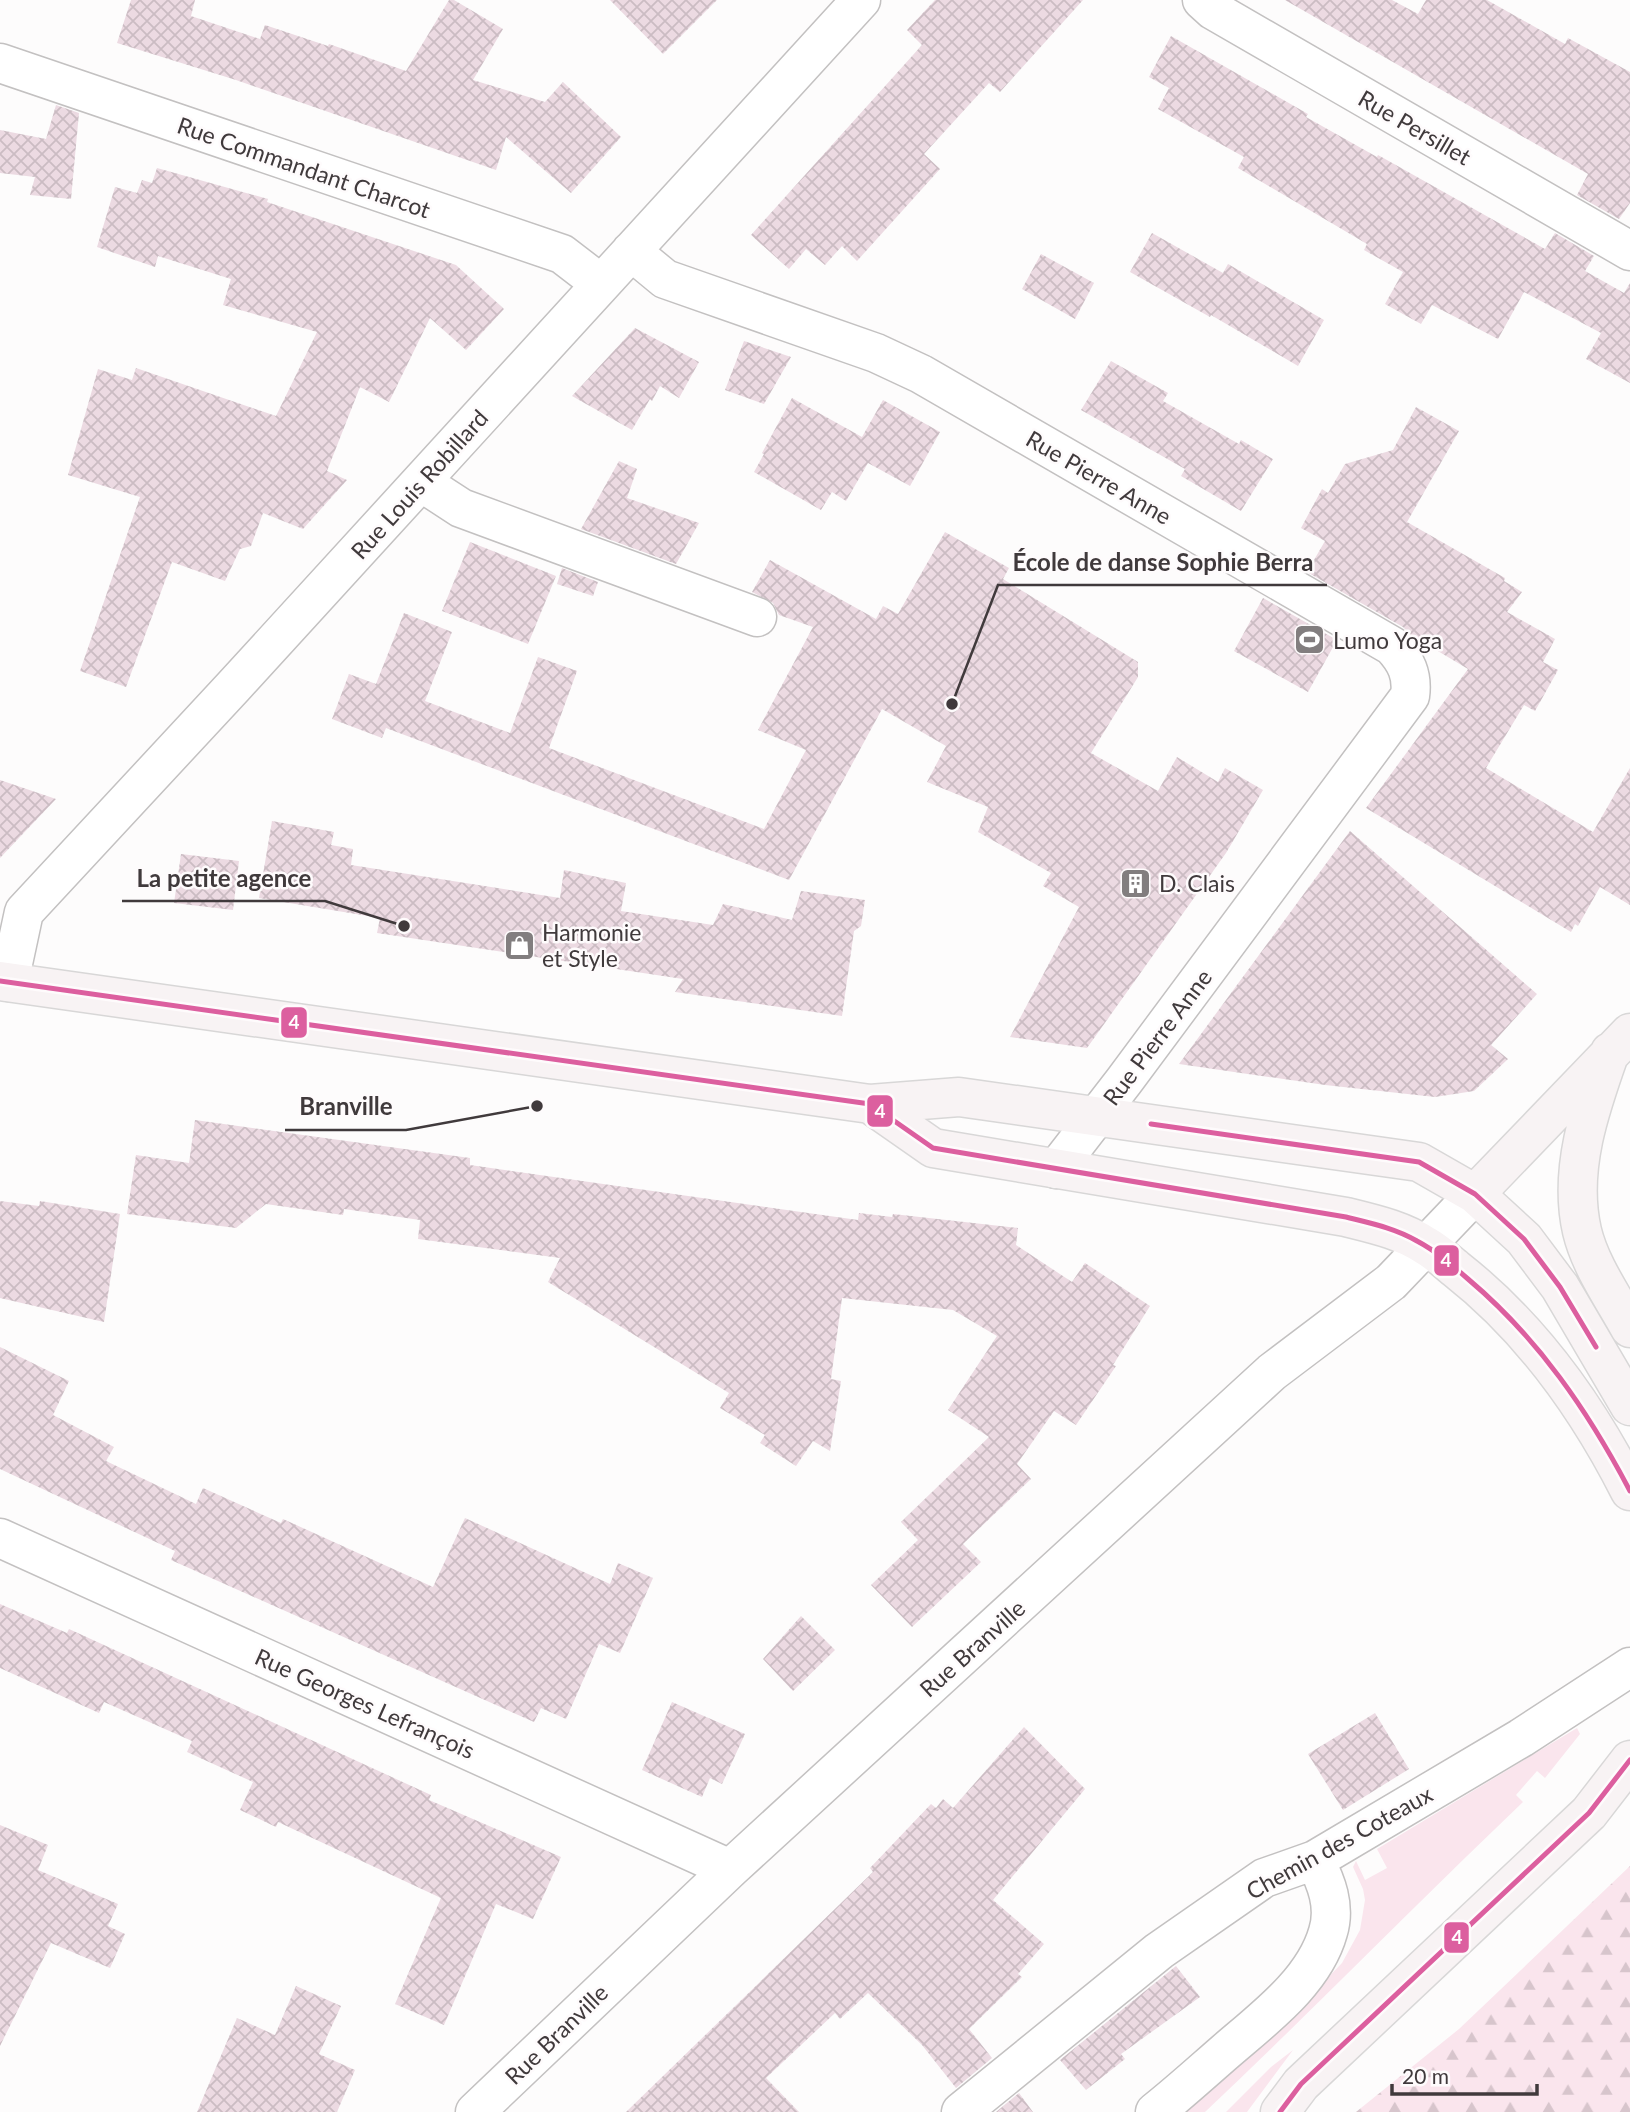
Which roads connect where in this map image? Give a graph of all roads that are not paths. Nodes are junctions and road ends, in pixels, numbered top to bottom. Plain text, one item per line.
1 (1202, 0) edge
2 (843, 6) edge
3 (0, 63) edge
4 (631, 251) junction
5 (1630, 251) edge
6 (601, 284) junction
7 (421, 482) junction
8 (757, 617) dead end
9 (4, 982) edge
10 (1620, 1042) edge
11 (870, 1104) junction
12 (1097, 1116) junction
13 (1056, 1169) junction
14 (1475, 1194) junction
15 (1426, 1246) junction
16 (1630, 1328) edge
17 (1630, 1406) edge
18 (1630, 1491) edge
19 (0, 1538) edge
20 (1630, 1667) edge
21 (1630, 1760) edge
22 (1315, 1860) junction
23 (730, 1869) junction
24 (475, 2112) edge
25 (961, 2112) edge
26 (1155, 2112) edge
27 (1280, 2112) edge

1 - 5 street, Rue Persillet
2 - 4 street, Rue Louis Robillard
3 - 6 street, Rue Commandant Charcot
4 - 6 street, Rue Louis Robillard
4 - 12 street, Rue Pierre Anne
6 - 7 street, Rue Louis Robillard
7 - 8 street
7 - 9 street, Rue Louis Robillard
9 - 11 main road
10 - 14 main road
10 - 16 main road
11 - 12 main road
11 - 13 main road
12 - 13 street, Rue Pierre Anne
12 - 14 main road
13 - 15 main road
14 - 15 street, Rue Branville
14 - 17 main road
15 - 18 main road
15 - 23 street, Rue Branville
19 - 23 street, Rue Georges Lefrançois
20 - 22 street, Chemin des Coteaux
21 - 27 main road
22 - 25 street, Chemin des Coteaux
22 - 26 street
23 - 24 street, Rue Branville

